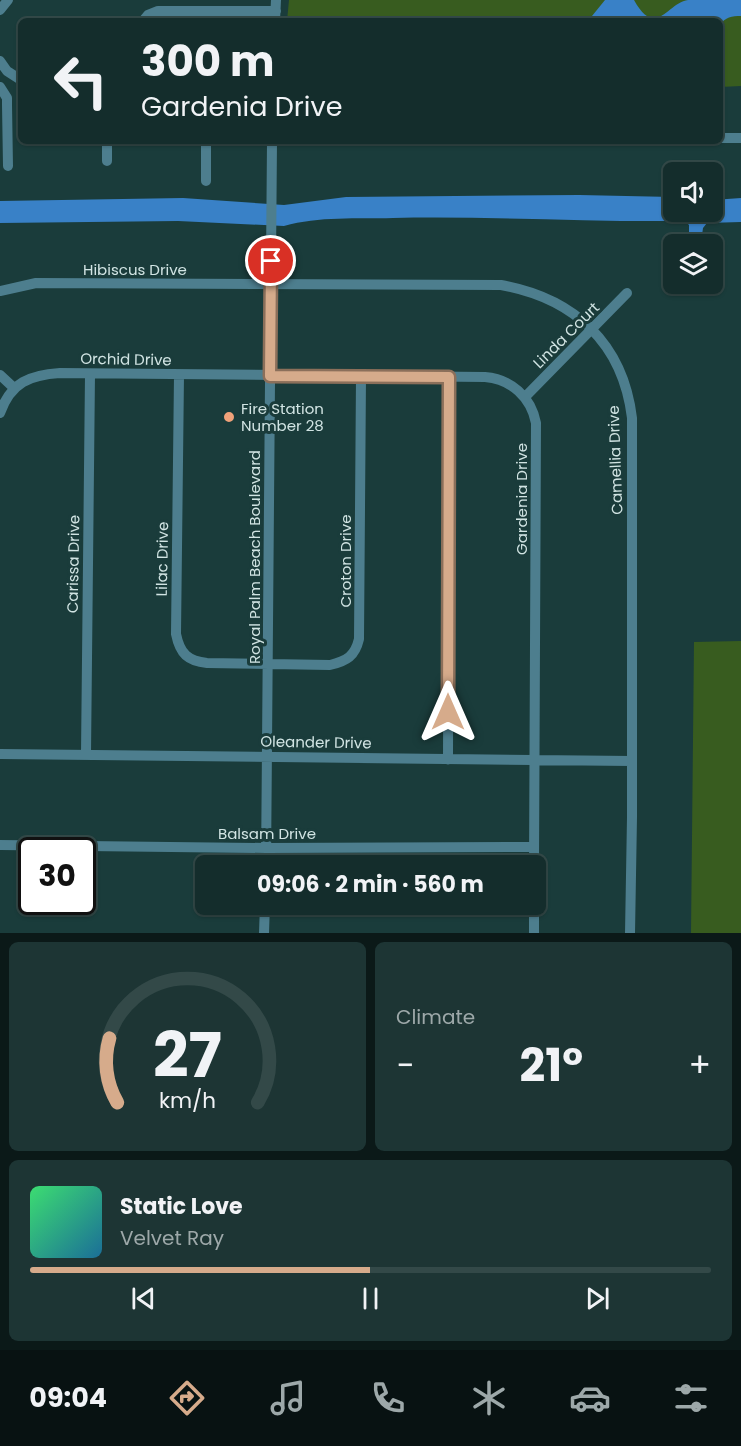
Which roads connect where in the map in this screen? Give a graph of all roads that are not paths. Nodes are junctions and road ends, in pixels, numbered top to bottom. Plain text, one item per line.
1 (8, 0) edge
2 (0, 10) edge
3 (276, 11) edge
4 (207, 16) edge
5 (146, 18) edge
6 (1, 66) edge
7 (18, 78) edge
8 (0, 87) edge
9 (723, 138) edge
10 (741, 138) edge
11 (107, 144) edge
12 (206, 144) edge
13 (272, 144) edge
14 (107, 161) dead end
15 (8, 166) dead end
16 (206, 181) dead end
17 (271, 285) junction
18 (0, 291) edge
19 (627, 293) dead end
20 (592, 329) junction
21 (90, 374) junction
22 (0, 375) edge
23 (178, 375) junction
24 (270, 376) junction
25 (361, 377) junction
26 (449, 377) junction
27 (14, 388) junction
28 (525, 397) junction
29 (0, 413) edge
30 (268, 664) junction
31 (0, 754) edge
32 (86, 754) junction
33 (267, 756) junction
34 (448, 760) junction
35 (534, 760) junction
36 (632, 761) junction
37 (0, 845) edge
38 (534, 847) junction
39 (266, 848) junction
40 (266, 855) edge
41 (534, 855) edge
42 (265, 915) edge
43 (534, 915) edge
44 (264, 933) edge
45 (534, 933) edge
46 (630, 933) edge

1 - 2 street
3 - 4 street
4 - 5 street
6 - 7 street
8 - 15 street
9 - 10 street
11 - 14 street
12 - 16 street
13 - 17 street, Royal Palm Beach Boulevard
17 - 18 street, Hibiscus Drive
17 - 20 street, Camellia Drive
17 - 24 street, Royal Palm Beach Boulevard
19 - 20 street, Linda Court
20 - 28 street, Linda Court
20 - 36 street, Camellia Drive
21 - 23 street, Orchid Drive
21 - 27 street, Orchid Drive
21 - 32 street, Carissa Drive
22 - 27 street
23 - 24 street, Orchid Drive
23 - 30 street, Lilac Drive
24 - 25 street
24 - 30 street, Royal Palm Beach Boulevard
25 - 26 street
25 - 30 street, Croton Drive
26 - 28 street
26 - 34 street
27 - 29 street
28 - 35 street, Gardenia Drive
30 - 33 street, Royal Palm Beach Boulevard
31 - 32 street, Oleander Drive
32 - 33 street, Oleander Drive
33 - 34 street, Oleander Drive
33 - 39 street, Royal Palm Beach Boulevard
34 - 35 street, Oleander Drive
35 - 36 street, Oleander Drive
35 - 38 street, Gardenia Drive
36 - 46 street, Camellia Drive
37 - 39 street, Balsam Drive
38 - 39 street, Balsam Drive
38 - 41 street, Gardenia Drive
39 - 40 street, Royal Palm Beach Boulevard
42 - 44 street
43 - 45 street

